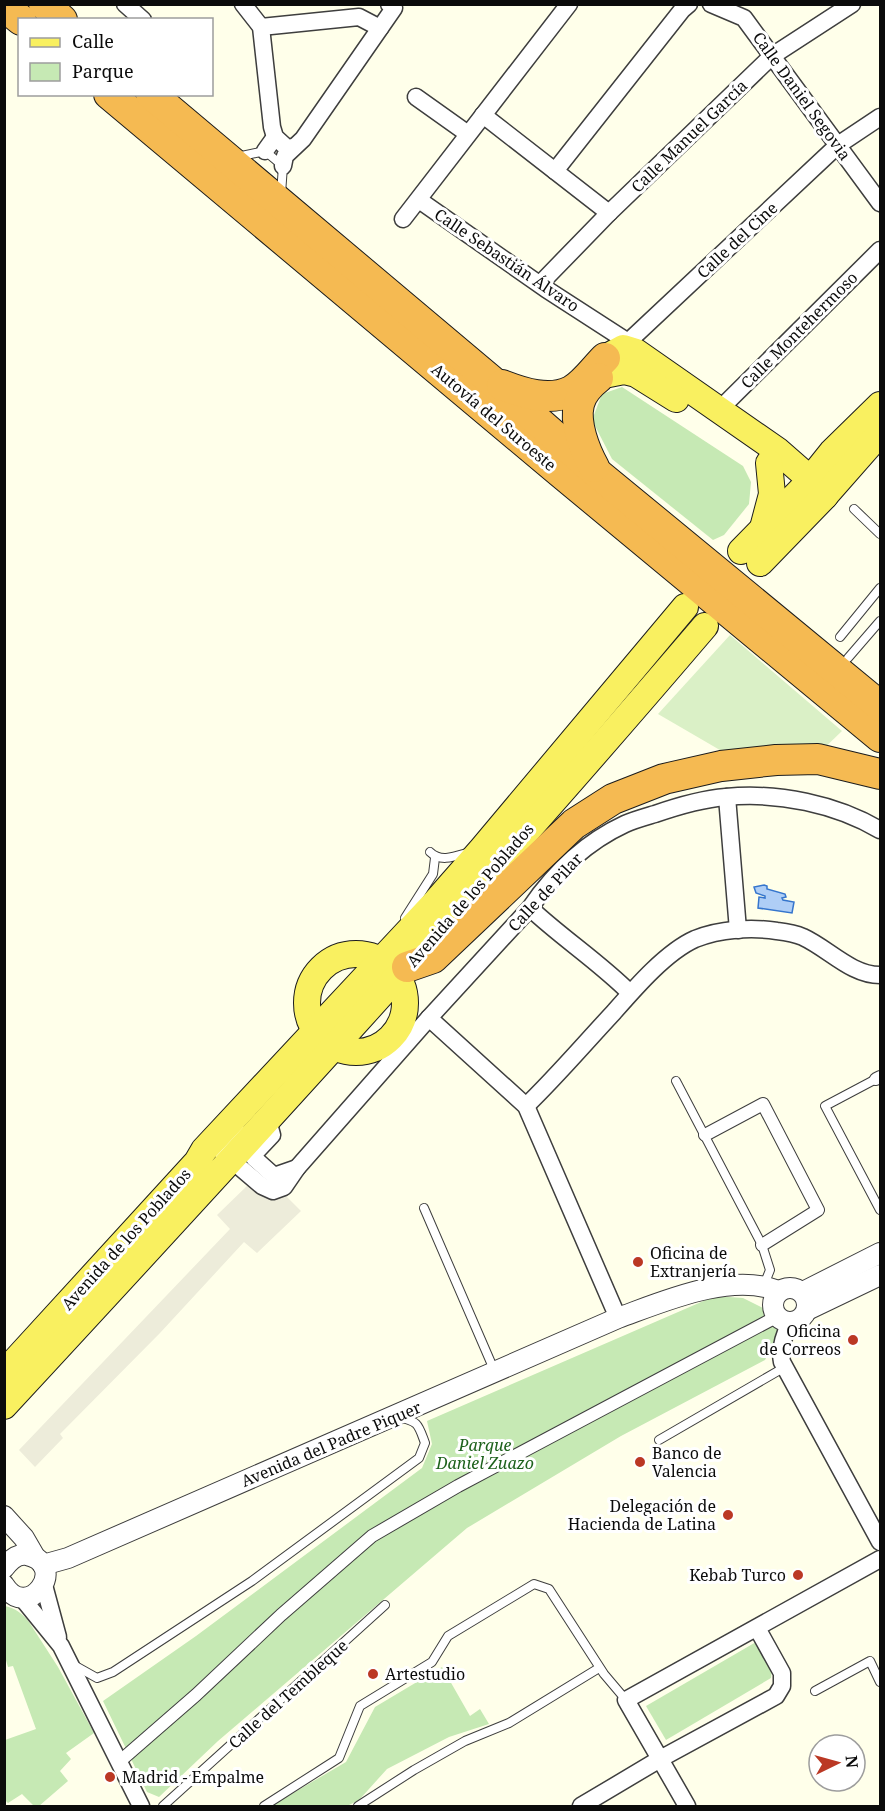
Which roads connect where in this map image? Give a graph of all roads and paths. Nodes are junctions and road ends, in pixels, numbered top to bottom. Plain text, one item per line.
1 (44, 4) edge
2 (125, 4) edge
3 (243, 4) edge
4 (390, 4) edge
5 (568, 4) edge
6 (689, 4) edge
7 (711, 4) edge
8 (852, 4) edge
9 (4, 6) edge
10 (19, 18) edge
11 (60, 18) edge
12 (141, 18) edge
13 (261, 27) junction
14 (380, 28) junction
15 (772, 56) junction
16 (111, 96) edge
17 (153, 96) edge
18 (416, 97) dead end
19 (483, 115) junction
20 (880, 117) edge
21 (468, 134) junction
22 (275, 137) junction
23 (838, 145) junction
24 (294, 147) junction
25 (265, 151) junction
26 (228, 159) junction
27 (283, 166) junction
28 (555, 171) junction
29 (419, 200) junction
30 (280, 203) junction
31 (880, 203) edge
32 (609, 213) junction
33 (402, 219) dead end
34 (880, 250) edge
35 (540, 284) junction
36 (596, 320) junction
37 (614, 358) junction
38 (494, 381) junction
39 (880, 405) edge
40 (718, 410) junction
41 (880, 433) edge
42 (832, 452) junction
43 (775, 458) junction
44 (597, 473) junction
45 (815, 490) junction
46 (854, 509) dead end
47 (763, 528) junction
48 (880, 534) edge
49 (880, 588) edge
50 (685, 607) dead end
51 (880, 621) edge
52 (705, 626) dead end
53 (840, 637) dead end
54 (848, 658) dead end
55 (880, 705) edge
56 (880, 737) edge
57 (880, 774) edge
58 (727, 797) junction
59 (880, 830) edge
60 (482, 849) junction
61 (530, 908) junction
62 (738, 930) junction
63 (394, 965) junction
64 (880, 975) edge
65 (630, 993) junction
66 (429, 1018) junction
67 (324, 1040) junction
68 (295, 1052) junction
69 (878, 1078) edge
70 (676, 1081) dead end
71 (526, 1106) junction
72 (268, 1120) junction
73 (705, 1135) junction
74 (231, 1160) junction
75 (297, 1168) junction
76 (424, 1208) dead end
77 (880, 1210) edge
78 (762, 1245) junction
79 (880, 1254) edge
80 (880, 1275) edge
81 (772, 1288) junction
82 (805, 1301) junction
83 (618, 1318) junction
84 (784, 1319) junction
85 (785, 1367) junction
86 (495, 1372) junction
87 (4, 1373) edge
88 (4, 1406) edge
89 (396, 1416) junction
90 (659, 1440) dead end
91 (4, 1516) edge
92 (880, 1542) edge
93 (880, 1559) edge
94 (39, 1561) junction
95 (8, 1585) edge
96 (44, 1586) junction
97 (385, 1605) dead end
98 (757, 1628) junction
99 (61, 1646) junction
100 (69, 1662) junction
101 (599, 1668) junction
102 (880, 1682) edge
103 (815, 1691) dead end
104 (626, 1700) junction
105 (660, 1759) junction
106 (119, 1762) junction
107 (141, 1806) edge
108 (164, 1806) edge
109 (264, 1806) edge
110 (358, 1806) edge
111 (581, 1806) edge
112 (687, 1806) edge

1 - 11 highway
2 - 12 street
3 - 13 street
4 - 14 street
5 - 19 street
6 - 28 street
7 - 15 street, Calle Daniel Segovia
8 - 15 street, Calle Manuel García
9 - 10 highway
13 - 14 street
13 - 22 street
14 - 24 street
15 - 23 street, Calle Daniel Segovia
15 - 32 street, Calle Manuel García
16 - 56 highway, Autovía del Suroeste
17 - 26 highway, Autovía del Suroeste
18 - 21 street
19 - 21 street
19 - 28 street
20 - 23 street, Calle del Cine
21 - 29 street
22 - 24 street
22 - 25 street
23 - 31 street, Calle Daniel Segovia
23 - 37 street, Calle del Cine
24 - 27 street
25 - 26 lane
25 - 27 lane
26 - 30 highway, Autovía del Suroeste
27 - 30 lane
28 - 32 street
29 - 33 street
29 - 35 street, Calle Sebastián Álvaro
30 - 38 highway, Autovía del Suroeste
32 - 35 street, Calle Manuel García
34 - 40 street, Calle Montehermoso
35 - 36 street, Calle Sebastián Álvaro
36 - 37 street, Calle Sebastián Álvaro
36 - 37 street, Calle Sebastián Álvaro
37 - 38 highway
37 - 40 main road
37 - 43 main road
37 - 44 highway
38 - 44 highway, Autovía del Suroeste
39 - 42 main road
40 - 43 main road
41 - 45 main road
42 - 43 main road
42 - 45 main road
43 - 45 main road
43 - 47 main road
44 - 55 highway, Autovía del Suroeste
45 - 47 main road
45 - 47 main road
46 - 48 lane
49 - 53 lane
50 - 60 main road, Avenida de los Poblados
51 - 54 lane
52 - 63 main road, Avenida de los Poblados
57 - 63 highway
58 - 59 street, Calle de Pilar
58 - 61 street, Calle de Pilar
58 - 62 street
60 - 63 main road, Avenida de los Poblados
60 - 63 lane
61 - 65 street
61 - 66 street, Calle de Pilar
62 - 64 street
62 - 65 street
63 - 67 main road, Avenida de los Poblados
63 - 67 main road
63 - 67 main road
65 - 71 street
66 - 71 street
66 - 75 street, Calle de Pilar
67 - 68 main road, Avenida de los Poblados
67 - 72 main road, Avenida de los Poblados
68 - 74 street, Avenida de los Poblados
68 - 87 main road, Avenida de los Poblados
69 - 77 lane
70 - 73 lane
71 - 83 street
72 - 74 main road, Avenida de los Poblados
72 - 75 street
73 - 78 lane
73 - 78 street
74 - 75 street, Calle de Pilar
74 - 88 main road, Avenida de los Poblados
76 - 86 lane
78 - 81 lane
79 - 82 street
80 - 82 street
81 - 82 street
81 - 83 street, Avenida del Padre Piquer
81 - 84 street
82 - 84 street
83 - 86 street, Avenida del Padre Piquer
84 - 85 street
84 - 106 street
85 - 90 lane
85 - 92 street
86 - 89 street, Avenida del Padre Piquer
89 - 94 street, Avenida del Padre Piquer
89 - 100 lane
91 - 94 street
93 - 98 street
94 - 95 street, Avenida del Padre Piquer
94 - 96 street
95 - 96 street
95 - 99 street
96 - 99 street
97 - 108 lane, Calle del Tembleque
98 - 104 street
98 - 105 street
99 - 100 street
100 - 106 street
101 - 104 lane
101 - 109 lane
101 - 110 lane
102 - 103 lane
104 - 105 street
105 - 111 street
105 - 112 street
106 - 107 street

